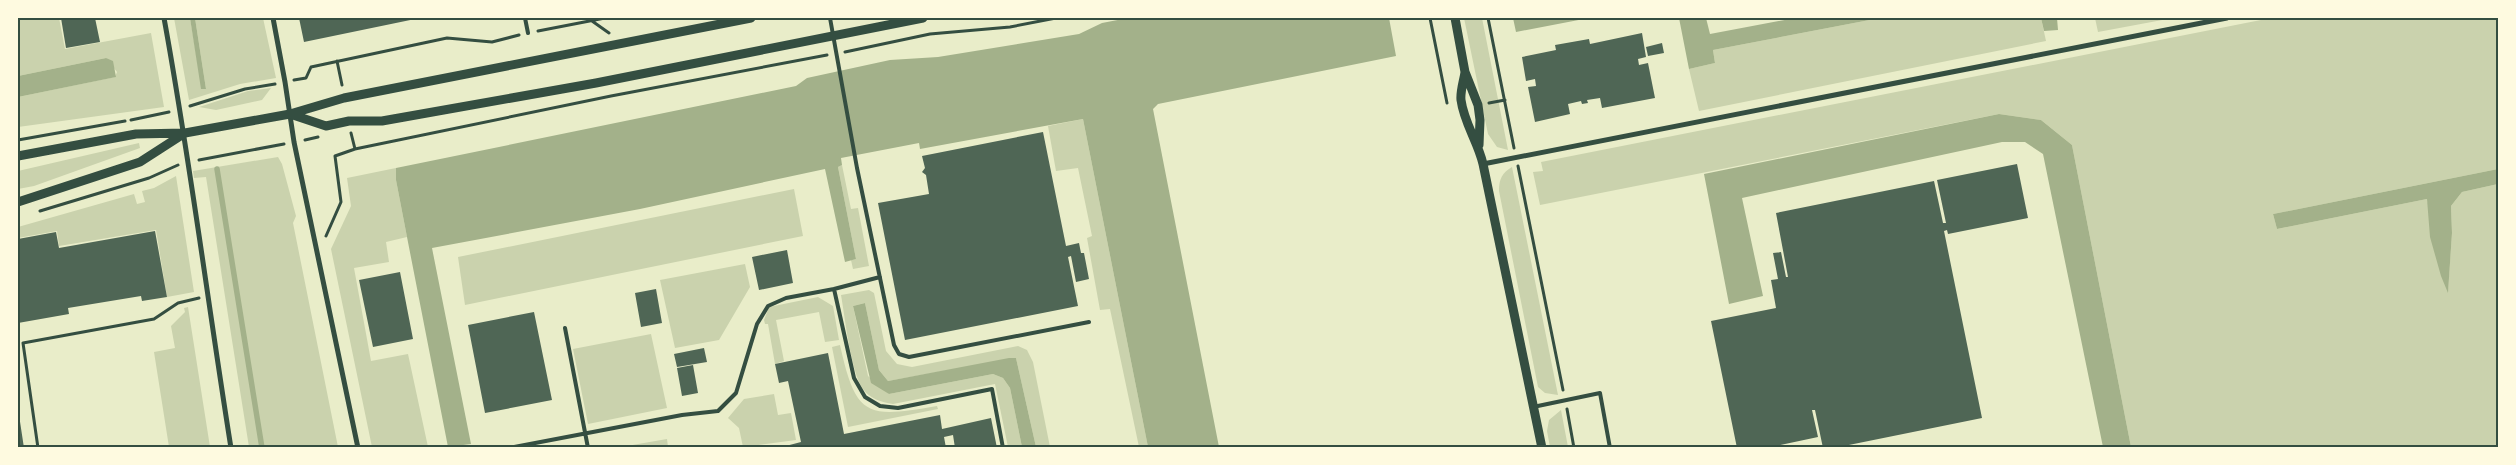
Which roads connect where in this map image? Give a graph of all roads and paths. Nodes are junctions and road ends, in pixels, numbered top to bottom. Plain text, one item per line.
1 (164, 18) edge
2 (273, 18) edge
3 (525, 18) edge
4 (605, 18) edge
5 (751, 18) edge
6 (830, 18) edge
7 (923, 18) edge
8 (1455, 18) edge
9 (1488, 18) edge
10 (2227, 18) edge
11 (528, 33) junction
12 (833, 34) junction
13 (1465, 72) junction
14 (286, 82) junction
15 (611, 96) dead end
16 (181, 109) junction
17 (290, 114) junction
18 (185, 133) junction
19 (18, 140) edge
20 (294, 142) junction
21 (1478, 146) junction
22 (18, 156) edge
23 (1516, 157) junction
24 (188, 163) junction
25 (1484, 164) junction
26 (18, 202) edge
27 (36, 212) dead end
28 (318, 249) junction
29 (880, 278) junction
30 (834, 289) junction
31 (207, 297) junction
32 (1089, 322) dead end
33 (565, 328) dead end
34 (1565, 400) junction
35 (1533, 407) junction
36 (585, 432) junction
37 (38, 448) edge
38 (231, 448) edge
39 (358, 448) edge
40 (509, 448) edge
41 (588, 448) edge
42 (1003, 448) edge
43 (1542, 448) edge
44 (1574, 448) edge
45 (1610, 448) edge

1 - 16 street
2 - 14 street
3 - 11 lane
4 - 11 path
5 - 17 street
6 - 12 lane
7 - 12 street
8 - 13 street
9 - 23 path
10 - 23 street
11 - 14 path
12 - 17 street
12 - 29 lane
13 - 21 street
13 - 21 street
14 - 16 path
14 - 17 street
15 - 28 path
16 - 18 street
16 - 19 path
17 - 18 street
17 - 20 street
18 - 22 street
18 - 24 street
18 - 26 street
20 - 24 path
20 - 28 street
21 - 25 street
23 - 25 street
23 - 34 path
24 - 27 path
24 - 31 street
25 - 35 street
28 - 39 street
29 - 30 lane
29 - 32 lane
30 - 36 lane
30 - 42 lane
31 - 37 path
31 - 38 street
33 - 36 lane
34 - 35 lane
34 - 44 path
34 - 45 lane
35 - 43 street
36 - 40 lane
36 - 41 lane

